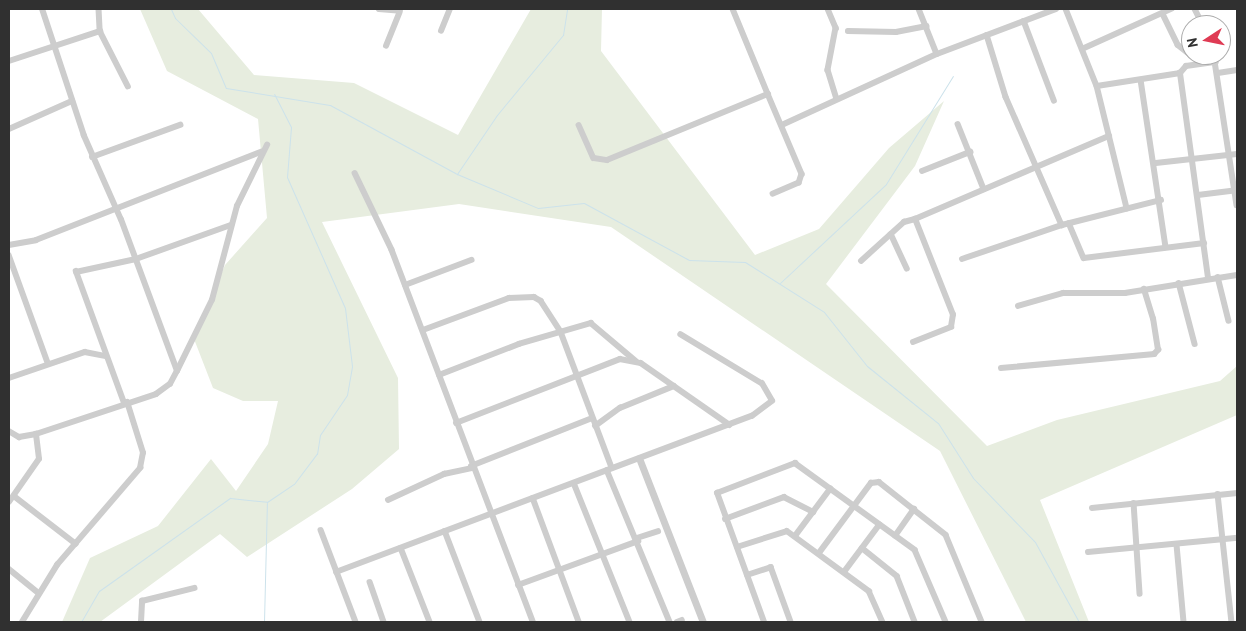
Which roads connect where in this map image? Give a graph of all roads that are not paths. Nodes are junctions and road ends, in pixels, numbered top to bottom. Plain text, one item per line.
1 (42, 9) edge
2 (98, 9) edge
3 (379, 9) edge
4 (450, 9) edge
5 (733, 9) edge
6 (828, 9) edge
7 (919, 9) edge
8 (1056, 9) edge
9 (1066, 9) edge
10 (1170, 9) edge
11 (400, 11) edge
12 (1163, 14) junction
13 (1024, 21) junction
14 (926, 26) junction
15 (100, 31) junction
16 (442, 31) dead end
17 (848, 31) dead end
18 (987, 35) junction
19 (55, 46) junction
20 (386, 46) dead end
21 (1181, 47) edge
22 (1082, 49) junction
23 (937, 54) junction
24 (9, 61) edge
25 (1194, 65) edge
26 (1216, 65) edge
27 (1237, 70) edge
28 (1180, 73) junction
29 (1218, 73) junction
30 (1140, 80) junction
31 (128, 86) dead end
32 (1097, 86) junction
33 (768, 94) junction
34 (837, 99) junction
35 (1054, 100) dead end
36 (72, 101) junction
37 (784, 124) junction
38 (958, 124) dead end
39 (180, 125) dead end
40 (580, 125) dead end
41 (9, 129) edge
42 (1108, 136) junction
43 (267, 145) dead end
44 (260, 152) junction
45 (970, 152) junction
46 (1237, 154) edge
47 (1230, 155) junction
48 (92, 156) junction
49 (1193, 158) junction
50 (1156, 163) junction
51 (1040, 166) junction
52 (922, 171) dead end
53 (356, 173) dead end
54 (984, 189) junction
55 (1236, 190) junction
56 (773, 194) dead end
57 (1198, 195) junction
58 (1162, 200) junction
59 (1237, 205) edge
60 (1126, 208) junction
61 (117, 210) junction
62 (915, 219) junction
63 (1066, 224) junction
64 (231, 225) junction
65 (891, 234) junction
66 (1204, 243) junction
67 (9, 245) edge
68 (1166, 247) junction
69 (9, 255) edge
70 (136, 259) junction
71 (962, 259) dead end
72 (471, 260) dead end
73 (861, 261) dead end
74 (907, 269) dead end
75 (1237, 275) edge
76 (1218, 277) junction
77 (1208, 278) junction
78 (1179, 283) junction
79 (405, 285) junction
80 (1144, 290) junction
81 (1018, 306) dead end
82 (1228, 321) dead end
83 (423, 330) junction
84 (561, 332) junction
85 (681, 335) dead end
86 (914, 342) dead end
87 (1195, 344) dead end
88 (106, 356) junction
89 (636, 361) junction
90 (48, 363) junction
91 (1001, 368) dead end
92 (176, 370) junction
93 (440, 375) junction
94 (575, 376) junction
95 (9, 378) edge
96 (674, 386) junction
97 (125, 402) junction
98 (592, 418) junction
99 (456, 424) junction
100 (730, 424) junction
101 (594, 426) junction
102 (9, 431) edge
103 (36, 434) junction
104 (639, 458) junction
105 (472, 467) junction
106 (610, 469) junction
107 (574, 483) junction
108 (830, 489) junction
109 (1237, 492) edge
110 (1218, 494) junction
111 (14, 496) junction
112 (533, 498) junction
113 (388, 500) dead end
114 (9, 502) edge
115 (1134, 503) junction
116 (855, 507) junction
117 (1092, 508) dead end
118 (914, 509) junction
119 (813, 512) junction
120 (490, 513) junction
121 (725, 519) junction
122 (879, 525) junction
123 (321, 530) dead end
124 (445, 531) junction
125 (658, 531) dead end
126 (795, 536) junction
127 (895, 536) junction
128 (1237, 538) edge
129 (638, 539) junction
130 (1224, 540) junction
131 (76, 544) junction
132 (1177, 545) junction
133 (737, 547) junction
134 (401, 548) junction
135 (862, 548) junction
136 (1138, 549) junction
137 (1088, 552) dead end
138 (604, 553) junction
139 (819, 553) junction
140 (9, 569) edge
141 (557, 570) junction
142 (336, 572) junction
143 (844, 572) junction
144 (747, 575) junction
145 (370, 582) dead end
146 (518, 585) junction
147 (194, 588) dead end
148 (37, 592) junction
149 (1140, 594) dead end
150 (25, 620) edge
151 (141, 622) edge
152 (356, 622) edge
153 (384, 622) edge
154 (430, 622) edge
155 (480, 622) edge
156 (533, 622) edge
157 (580, 622) edge
158 (630, 622) edge
159 (670, 622) edge
160 (703, 622) edge
161 (764, 622) edge
162 (791, 622) edge
163 (883, 622) edge
164 (915, 622) edge
165 (946, 622) edge
166 (982, 622) edge
167 (1184, 622) edge
168 (1232, 622) edge

1 - 19 street
2 - 15 street
3 - 11 street
4 - 16 street
5 - 33 street
6 - 34 street
7 - 14 street
8 - 13 street
9 - 22 street
10 - 12 street
11 - 20 street
12 - 21 street
12 - 22 street
13 - 18 street
13 - 35 street
14 - 17 street
14 - 23 street
15 - 19 street
15 - 31 street
18 - 23 street
18 - 51 street
19 - 24 street
19 - 36 street
22 - 32 street
23 - 34 street
25 - 28 street
26 - 29 street
27 - 29 street
28 - 30 street
28 - 49 street
29 - 47 street
30 - 32 street
30 - 50 street
32 - 42 street
33 - 37 street
33 - 40 street
34 - 37 street
36 - 41 street
36 - 48 street
37 - 56 street
38 - 45 street
39 - 48 street
42 - 51 street
42 - 60 street
43 - 44 street
44 - 61 street
44 - 64 street
45 - 52 street
45 - 54 street
46 - 47 street
47 - 49 street
47 - 55 street
48 - 61 street
49 - 50 street
49 - 57 street
50 - 58 street
51 - 54 street
51 - 63 street
53 - 79 street
54 - 62 street
55 - 57 street
55 - 59 street
57 - 66 street
58 - 60 street
58 - 68 street
60 - 63 street
61 - 67 street
61 - 70 street
62 - 65 street
62 - 86 street
63 - 68 street
63 - 71 street
64 - 70 street
64 - 92 street
65 - 73 street
65 - 74 street
66 - 68 street
66 - 77 street
69 - 90 street
70 - 88 street
70 - 92 street
72 - 79 street
75 - 76 street
76 - 77 street
76 - 82 street
77 - 78 street
78 - 80 street
78 - 87 street
79 - 83 street
80 - 81 street
80 - 91 street
83 - 84 street
83 - 93 street
84 - 89 street
84 - 93 street
84 - 94 street
85 - 100 street
88 - 90 street
88 - 97 street
89 - 94 street
89 - 96 street
90 - 95 street
92 - 97 street
93 - 99 street
94 - 98 street
94 - 99 street
96 - 100 street
96 - 101 street
97 - 103 street
97 - 131 street
98 - 101 street
98 - 105 street
99 - 105 street
100 - 104 street
101 - 106 street
102 - 103 street
103 - 111 street
104 - 106 street
104 - 160 street
105 - 113 street
105 - 120 street
106 - 107 street
106 - 129 street
107 - 112 street
107 - 138 street
108 - 116 street
108 - 119 street
108 - 121 street
109 - 110 street
110 - 115 street
110 - 130 street
111 - 114 street
111 - 131 street
112 - 120 street
112 - 141 street
115 - 117 street
115 - 136 street
116 - 118 street
116 - 122 street
116 - 139 street
118 - 127 street
118 - 166 street
119 - 121 street
119 - 126 street
120 - 124 street
120 - 146 street
121 - 133 street
122 - 127 street
122 - 135 street
123 - 142 street
124 - 134 street
124 - 155 street
125 - 129 street
126 - 133 street
126 - 139 street
127 - 165 street
128 - 130 street
129 - 138 street
129 - 159 street
130 - 132 street
130 - 168 street
131 - 148 street
132 - 136 street
132 - 167 street
133 - 144 street
134 - 142 street
134 - 154 street
135 - 143 street
135 - 164 street
136 - 137 street
136 - 149 street
138 - 141 street
138 - 158 street
139 - 143 street
140 - 148 street
141 - 146 street
141 - 157 street
142 - 152 street
143 - 163 street
144 - 161 street
144 - 162 street
145 - 153 street
146 - 156 street
147 - 151 street
148 - 150 street

